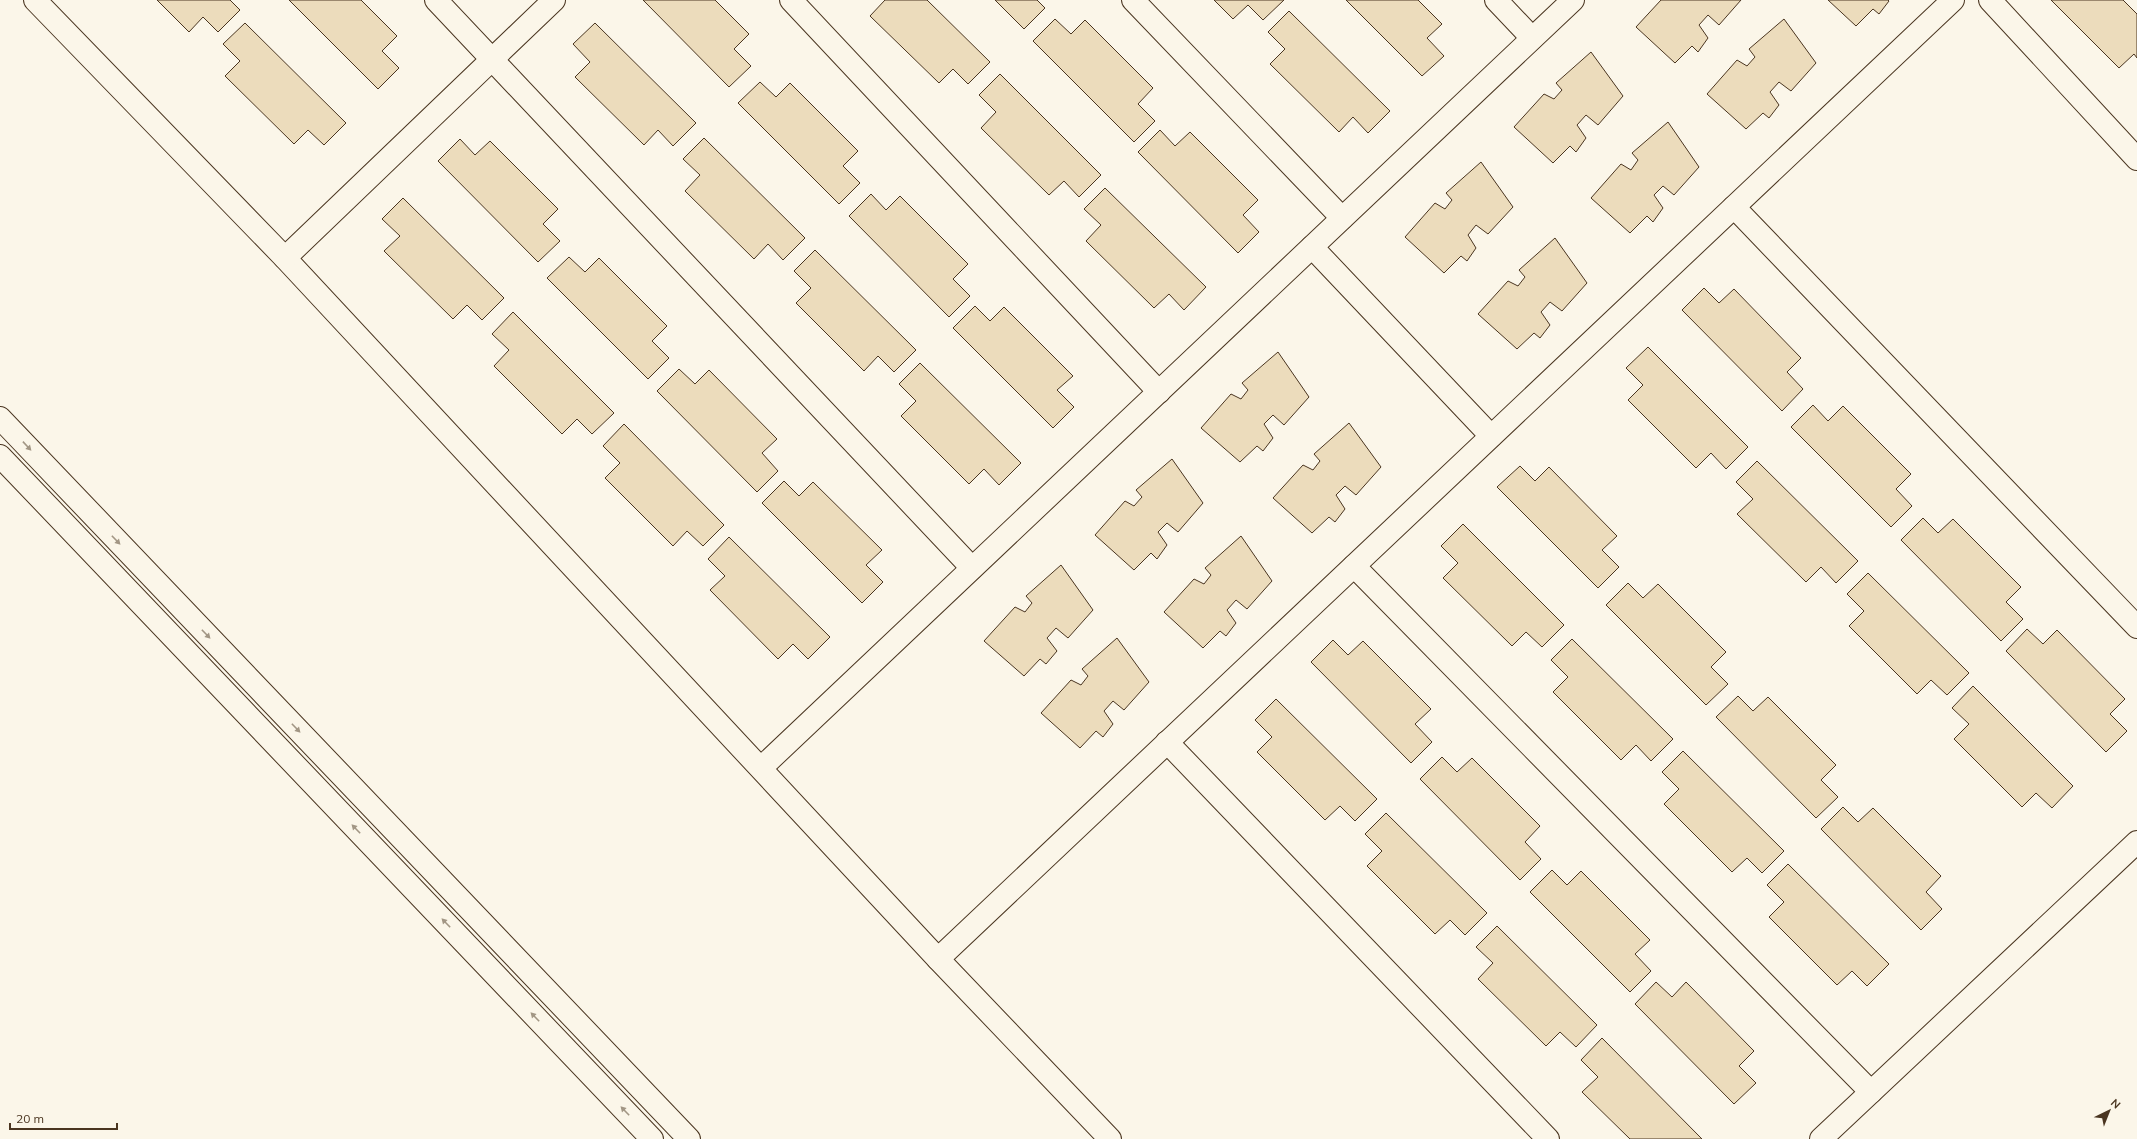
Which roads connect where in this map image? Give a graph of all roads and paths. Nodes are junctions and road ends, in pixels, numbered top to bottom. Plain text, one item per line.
1 (35, 0) edge
2 (436, 0) edge
3 (554, 0) edge
4 (791, 0) edge
5 (1133, 0) edge
6 (1496, 0) edge
7 (1572, 0) edge
8 (1953, 0) edge
9 (1990, 0) edge
10 (1532, 38) junction
11 (492, 59) junction
12 (2137, 159) edge
13 (1734, 207) junction
14 (1342, 218) junction
15 (1312, 247) junction
16 (285, 258) junction
17 (1159, 392) junction
18 (0, 418) edge
19 (1491, 436) junction
20 (0, 456) edge
21 (1354, 566) junction
22 (972, 568) junction
23 (2137, 627) edge
24 (1167, 742) junction
25 (761, 768) junction
26 (2137, 842) edge
27 (938, 959) junction
28 (1871, 1092) junction
29 (652, 1139) edge
30 (689, 1139) edge
31 (1110, 1139) edge
32 (1548, 1139) edge
33 (1821, 1139) edge

1 - 16 street
2 - 11 street
3 - 11 street
4 - 17 street
5 - 14 street
6 - 10 street
7 - 10 street
8 - 13 street
9 - 12 street
10 - 14 street
11 - 16 street
11 - 22 street
13 - 19 street
13 - 23 street
14 - 15 street
15 - 17 street
15 - 19 street
16 - 25 street
17 - 22 street
18 -> 30 street
19 - 21 street
29 -> 20 street
21 - 24 street
21 - 28 street
22 - 25 street
24 - 27 street
24 - 32 street
25 - 27 street
26 - 28 street
27 - 31 street
28 - 33 street

